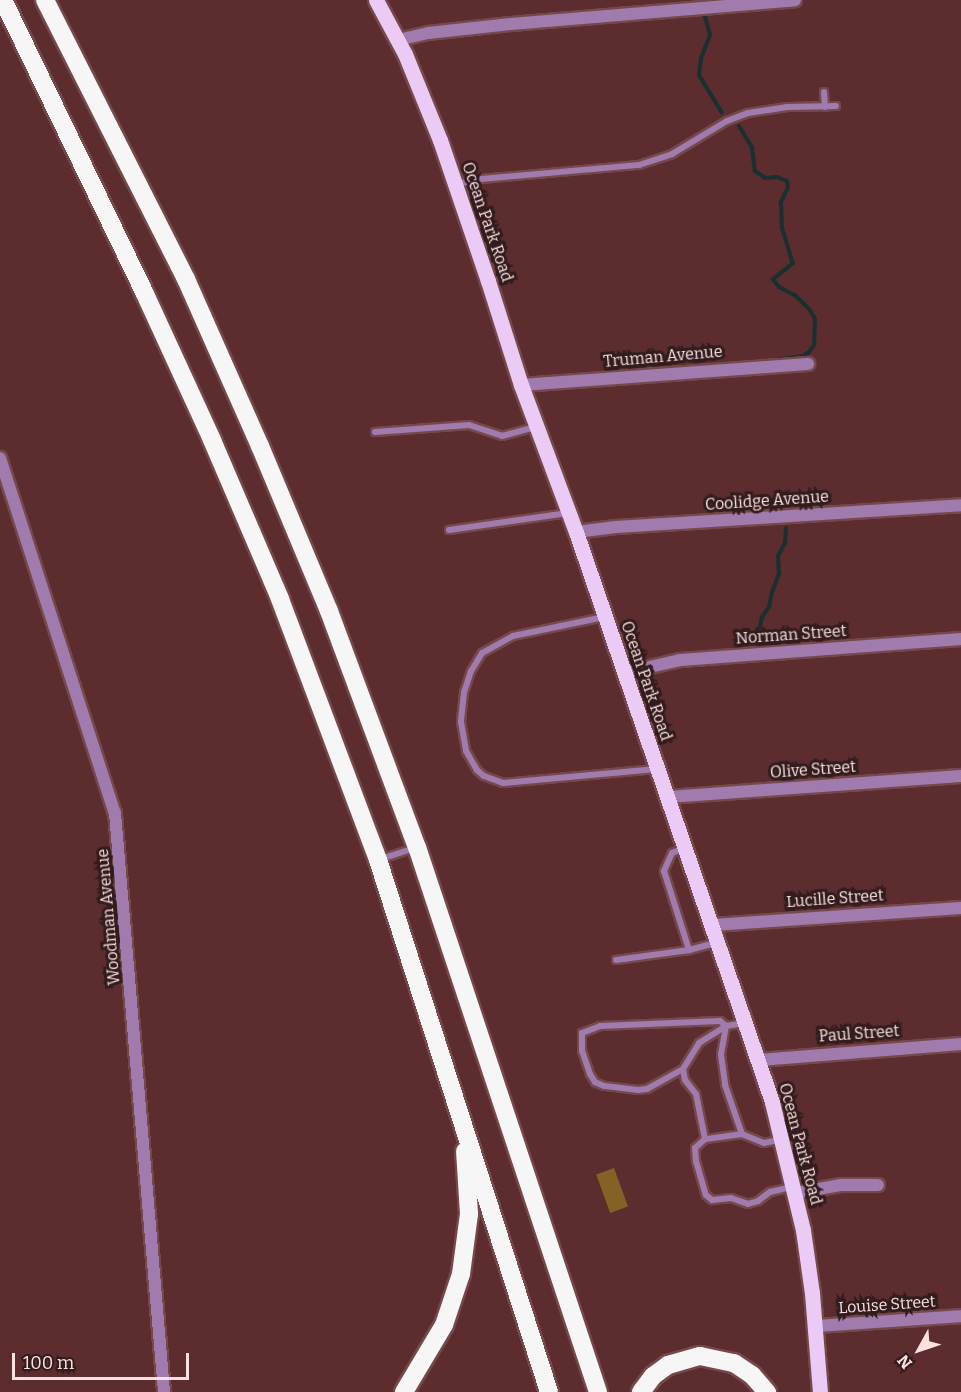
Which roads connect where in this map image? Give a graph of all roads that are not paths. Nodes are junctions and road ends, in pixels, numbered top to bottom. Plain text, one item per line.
1 (3, 0) edge
2 (45, 0) edge
3 (375, 0) edge
4 (795, 0) edge
5 (398, 40) junction
6 (824, 92) dead end
7 (836, 106) dead end
8 (825, 107) junction
9 (455, 185) junction
10 (808, 364) dead end
11 (521, 385) junction
12 (536, 427) junction
13 (375, 432) dead end
14 (0, 458) edge
15 (961, 505) edge
16 (569, 513) junction
17 (449, 530) dead end
18 (576, 532) junction
19 (605, 616) junction
20 (961, 639) edge
21 (624, 673) junction
22 (658, 769) junction
23 (961, 776) edge
24 (667, 797) junction
25 (417, 847) junction
26 (685, 848) junction
27 (378, 861) junction
28 (961, 908) edge
29 (712, 925) junction
30 (718, 942) junction
31 (689, 950) junction
32 (616, 960) dead end
33 (746, 1023) junction
34 (726, 1026) junction
35 (961, 1044) edge
36 (759, 1060) junction
37 (683, 1069) junction
38 (463, 1120) junction
39 (742, 1134) junction
40 (705, 1139) junction
41 (783, 1139) junction
42 (878, 1185) dead end
43 (795, 1190) junction
44 (961, 1316) edge
45 (816, 1326) junction
46 (164, 1392) edge
47 (404, 1392) edge
48 (549, 1392) edge
49 (598, 1392) edge
50 (641, 1392) edge
51 (767, 1392) edge
52 (820, 1392) edge

1 - 27 highway
2 - 25 highway
3 - 5 main road, Ocean Park Road
4 - 5 street
5 - 9 main road, Ocean Park Road
6 - 8 lane
7 - 8 lane
8 - 9 lane
9 - 11 main road, Ocean Park Road
10 - 11 street, Truman Avenue
11 - 12 main road, Ocean Park Road
12 - 13 lane
12 - 16 main road, Ocean Park Road
14 - 46 street, Woodman Avenue
15 - 18 street, Coolidge Avenue
16 - 17 lane
16 - 18 main road, Ocean Park Road
18 - 19 main road, Ocean Park Road
19 - 21 main road, Ocean Park Road
19 - 22 lane
20 - 21 street, Norman Street
21 - 22 main road, Ocean Park Road
22 - 24 main road, Ocean Park Road
23 - 24 street, Olive Street
24 - 26 main road, Ocean Park Road
25 - 27 lane
25 - 49 highway
26 - 29 main road, Ocean Park Road
26 - 31 lane
27 - 38 highway
28 - 29 street, Lucille Street
29 - 30 main road, Ocean Park Road
30 - 31 lane
30 - 33 main road, Ocean Park Road
31 - 32 lane
33 - 34 lane
33 - 36 main road, Ocean Park Road
34 - 37 lane
34 - 37 lane
34 - 39 lane
35 - 36 street, Paul Street
36 - 41 main road, Ocean Park Road
37 - 40 lane
38 - 47 highway
38 - 48 highway
39 - 40 lane
39 - 41 lane
40 - 43 lane
41 - 43 main road, Ocean Park Road
42 - 43 street
43 - 45 main road, Ocean Park Road
44 - 45 street, Louise Street
45 - 52 main road, Ocean Park Road
50 - 51 highway

